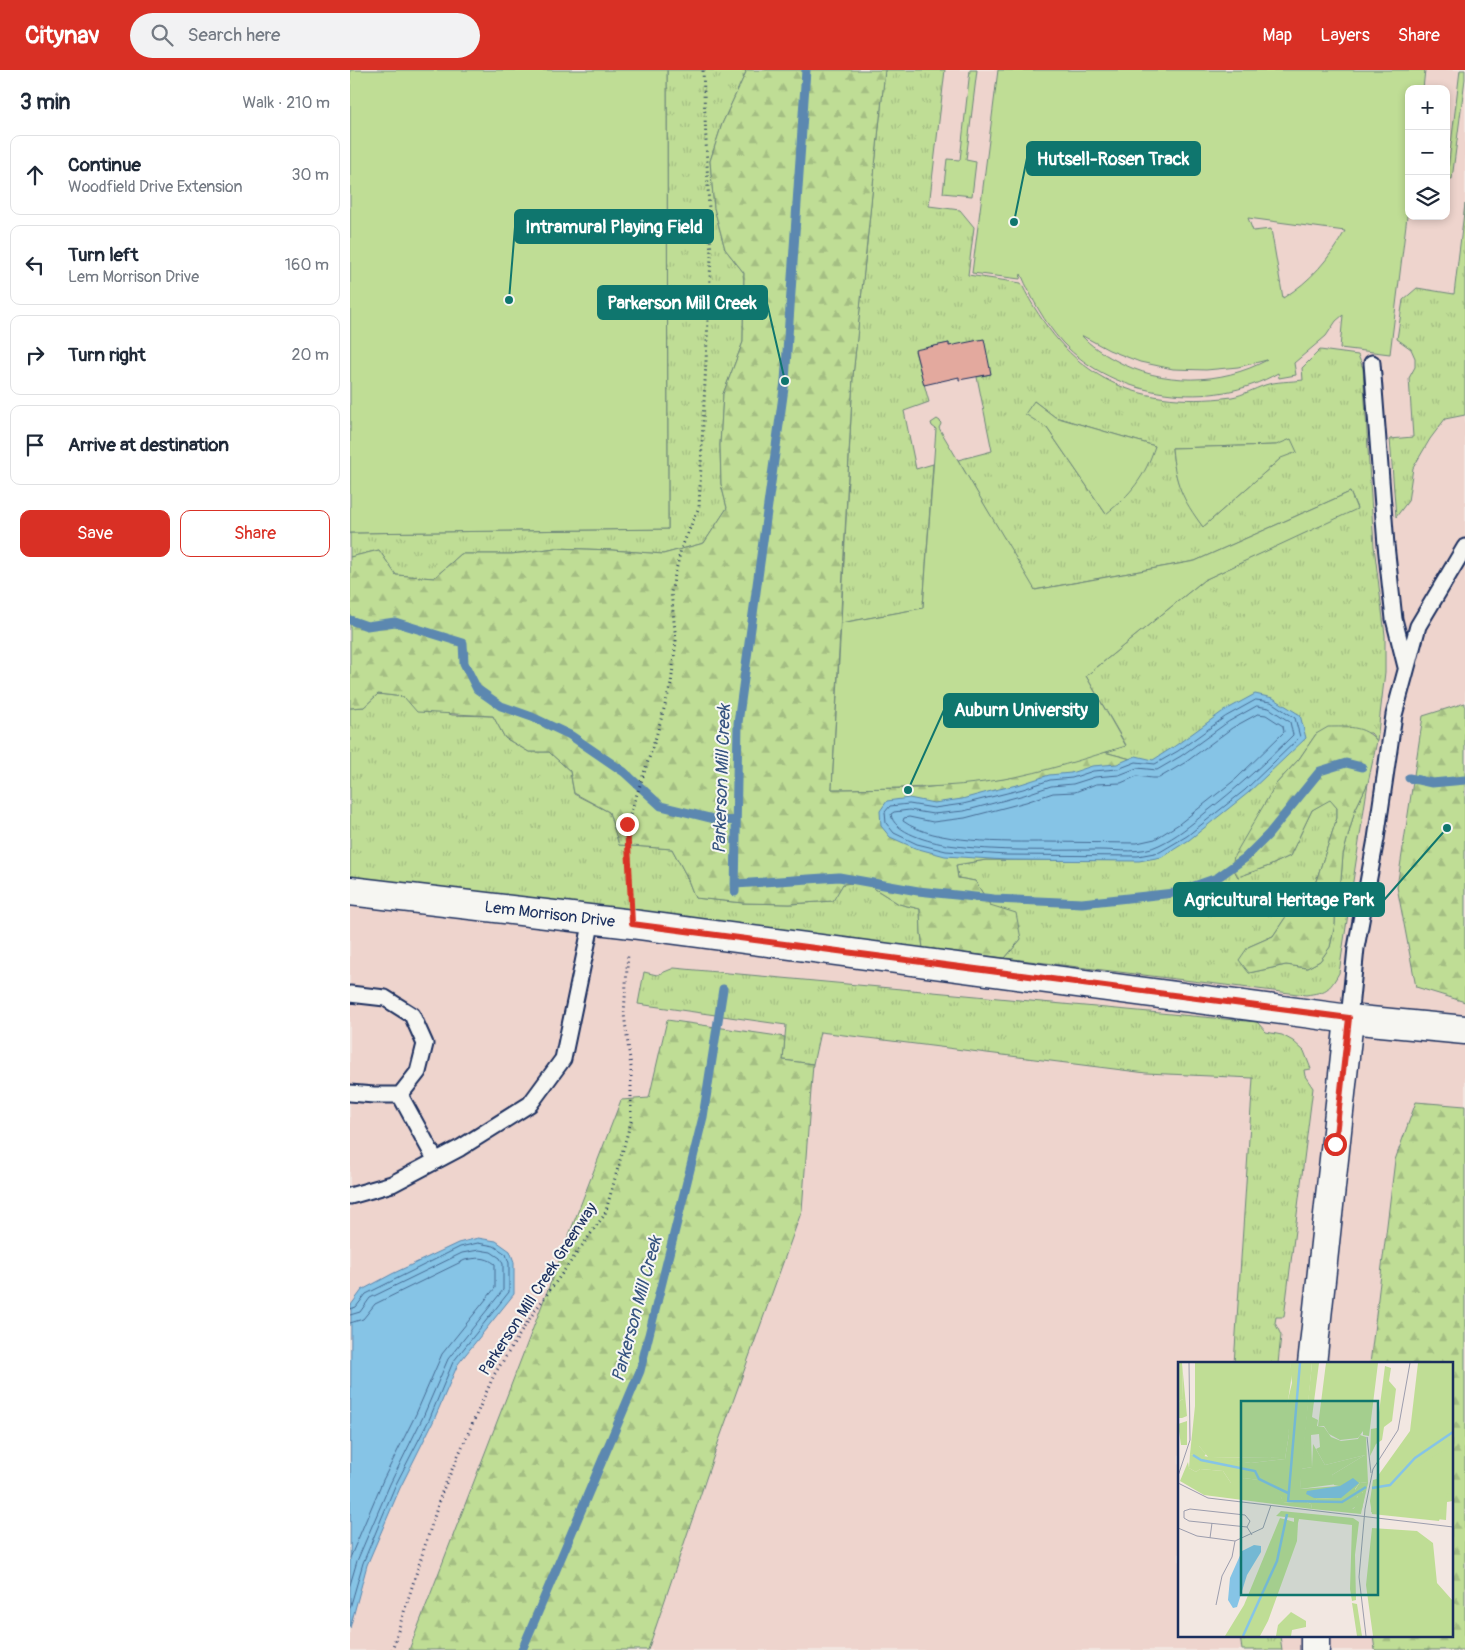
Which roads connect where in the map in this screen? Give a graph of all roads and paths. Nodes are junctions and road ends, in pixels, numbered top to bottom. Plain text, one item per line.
1 (703, 70) edge
2 (1372, 363) dead end
3 (1465, 547) edge
4 (1407, 668) junction
5 (350, 891) edge
6 (592, 920) junction
7 (632, 924) junction
8 (350, 994) edge
9 (1349, 1018) junction
10 (1465, 1030) edge
11 (350, 1092) edge
12 (400, 1095) junction
13 (436, 1161) junction
14 (350, 1196) edge
15 (1312, 1362) edge
16 (392, 1650) edge

1 - 7 path, Parkerson Mill Creek Greenway
2 - 4 lane
3 - 4 lane
4 - 9 lane
5 - 6 street, Lem Morrison Drive
6 - 7 street, Lem Morrison Drive
6 - 13 lane
7 - 9 street, Lem Morrison Drive
7 - 16 path, Parkerson Mill Creek Greenway
8 - 12 lane
9 - 10 street, Lem Morrison Drive
9 - 15 street
11 - 12 lane
12 - 13 lane
13 - 14 lane

